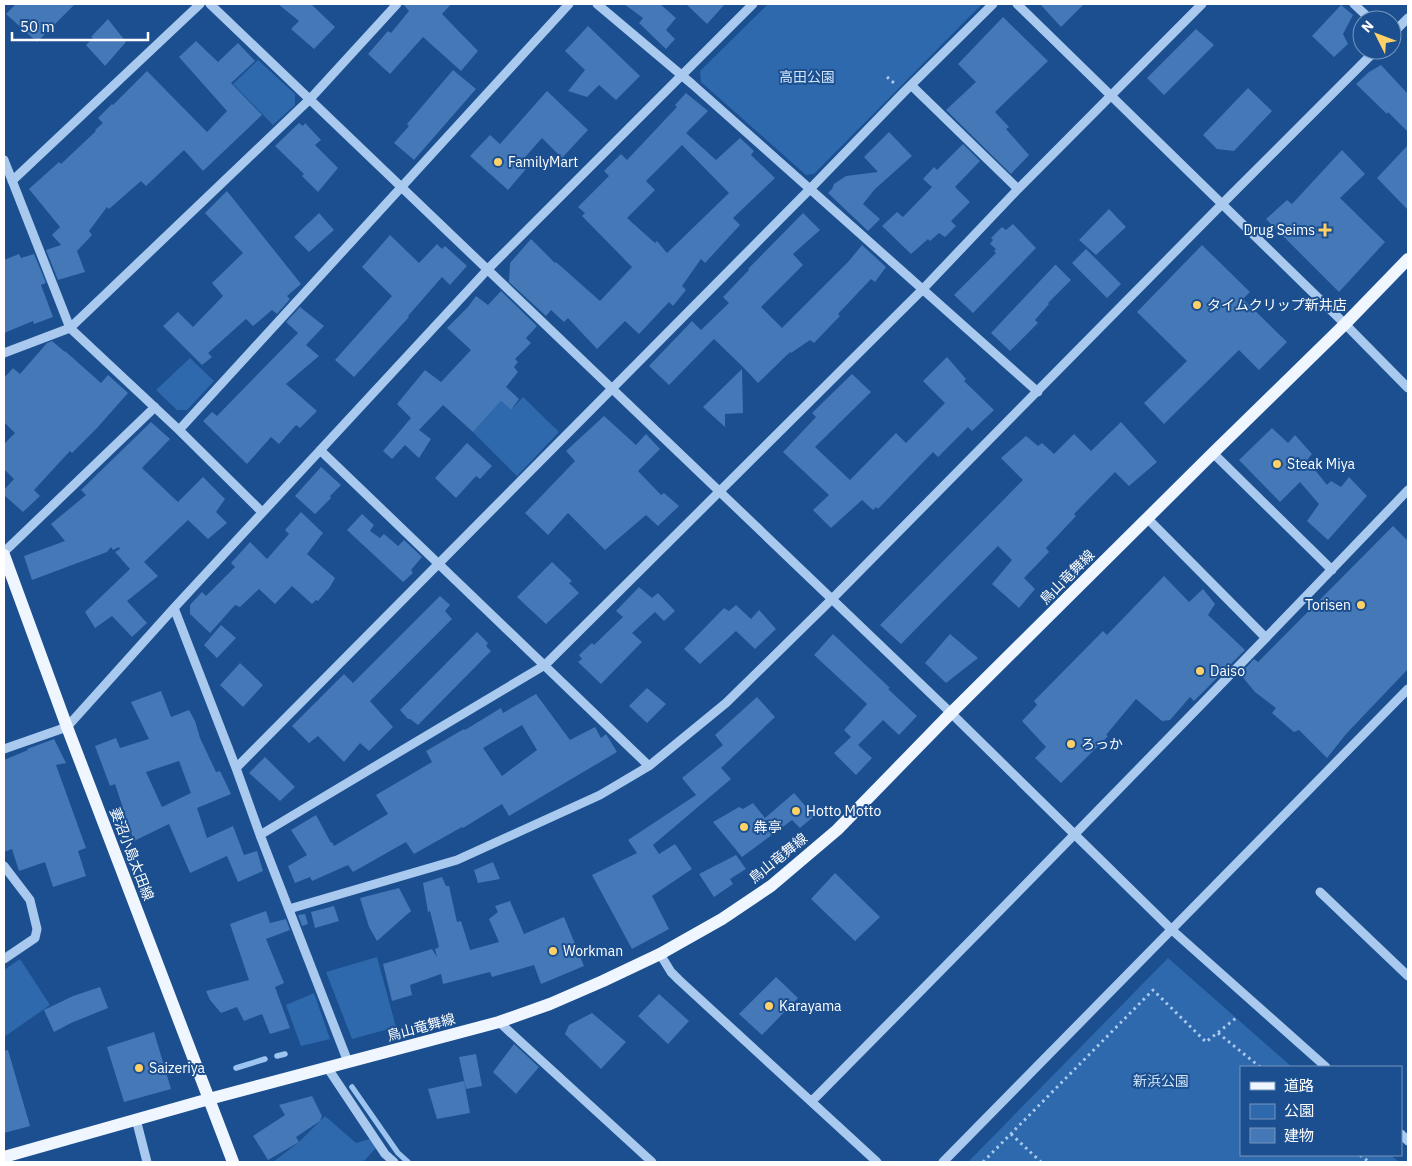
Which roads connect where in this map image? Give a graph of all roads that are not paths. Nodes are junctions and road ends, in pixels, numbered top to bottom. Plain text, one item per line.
1 (200, 4) edge
2 (210, 4) edge
3 (397, 4) edge
4 (569, 4) edge
5 (597, 4) edge
6 (753, 4) edge
7 (993, 4) edge
8 (1017, 4) edge
9 (1202, 4) edge
10 (1366, 60) edge
11 (681, 75) junction
12 (911, 85) junction
13 (1111, 96) junction
14 (310, 99) junction
15 (4, 160) edge
16 (12, 181) junction
17 (402, 187) junction
18 (1018, 189) junction
19 (809, 190) junction
20 (1222, 204) junction
21 (1408, 259) edge
22 (488, 269) junction
23 (922, 290) junction
24 (1345, 324) junction
25 (70, 328) junction
26 (4, 353) edge
27 (612, 388) junction
28 (1408, 388) edge
29 (1038, 392) junction
30 (155, 407) junction
31 (179, 430) junction
32 (320, 450) junction
33 (1213, 453) junction
34 (1408, 490) edge
35 (719, 491) junction
36 (262, 512) junction
37 (1147, 518) junction
38 (4, 552) edge
39 (4, 555) edge
40 (438, 564) junction
41 (1332, 570) junction
42 (832, 599) junction
43 (174, 608) junction
44 (1266, 638) junction
45 (545, 665) junction
46 (1408, 689) edge
47 (951, 713) junction
48 (67, 727) junction
49 (4, 749) edge
50 (649, 766) junction
51 (236, 768) junction
52 (260, 835) junction
53 (1074, 835) junction
54 (4, 866) edge
55 (1320, 892) dead end
56 (289, 909) junction
57 (1172, 930) junction
58 (660, 954) junction
59 (4, 959) edge
60 (1408, 976) edge
61 (499, 1022) junction
62 (348, 1062) junction
63 (1325, 1066) edge
64 (327, 1067) junction
65 (209, 1099) junction
66 (812, 1101) junction
67 (136, 1119) junction
68 (4, 1157) edge
69 (147, 1162) edge
70 (233, 1162) edge
71 (394, 1162) edge
72 (652, 1162) edge
73 (877, 1162) edge
74 (943, 1162) edge

1 - 16 street
2 - 14 street
3 - 14 street
4 - 17 street
5 - 11 street
6 - 11 street
7 - 12 street
8 - 13 street
9 - 13 street
10 - 20 street
11 - 19 street
11 - 22 street
12 - 18 street
12 - 19 street
13 - 18 street
13 - 20 street
14 - 17 street
14 - 25 street
15 - 16 street
16 - 25 street
17 - 22 street
17 - 31 street
18 - 23 street
19 - 23 street
19 - 27 street
20 - 24 street
20 - 29 street
21 - 24 main road, 鳥山竜舞線
22 - 27 street
22 - 32 street
23 - 29 street
23 - 35 street
24 - 28 street
24 - 33 main road, 鳥山竜舞線
25 - 26 street
25 - 30 street
27 - 35 street
27 - 40 street
29 - 42 street
30 - 31 street
30 - 38 street
31 - 36 street
32 - 36 street
32 - 40 street
33 - 37 main road, 鳥山竜舞線
33 - 41 street
34 - 41 street
35 - 42 street
35 - 45 street
36 - 43 street
37 - 44 street
37 - 47 main road, 鳥山竜舞線
39 - 48 main road, 妻沼小島太田線
40 - 45 street
40 - 51 street
41 - 44 street
42 - 47 street
42 - 50 street
43 - 48 street
43 - 51 street
44 - 53 street
45 - 50 street
45 - 52 street
46 - 57 street
47 - 53 street
47 - 58 main road, 鳥山竜舞線
48 - 49 street
48 - 65 main road, 妻沼小島太田線
50 - 56 street
51 - 52 street
52 - 56 street
53 - 57 street
53 - 66 street
54 - 59 street
55 - 60 street
56 - 62 street
57 - 63 street
57 - 74 street
58 - 61 main road, 鳥山竜舞線
58 - 66 street
61 - 62 main road, 鳥山竜舞線
61 - 72 street
62 - 64 main road, 鳥山竜舞線
64 - 65 main road, 鳥山竜舞線
64 - 71 street
65 - 67 main road, 鳥山竜舞線
65 - 70 main road, 妻沼小島太田線
66 - 73 street
67 - 68 main road, 鳥山竜舞線
67 - 69 street

